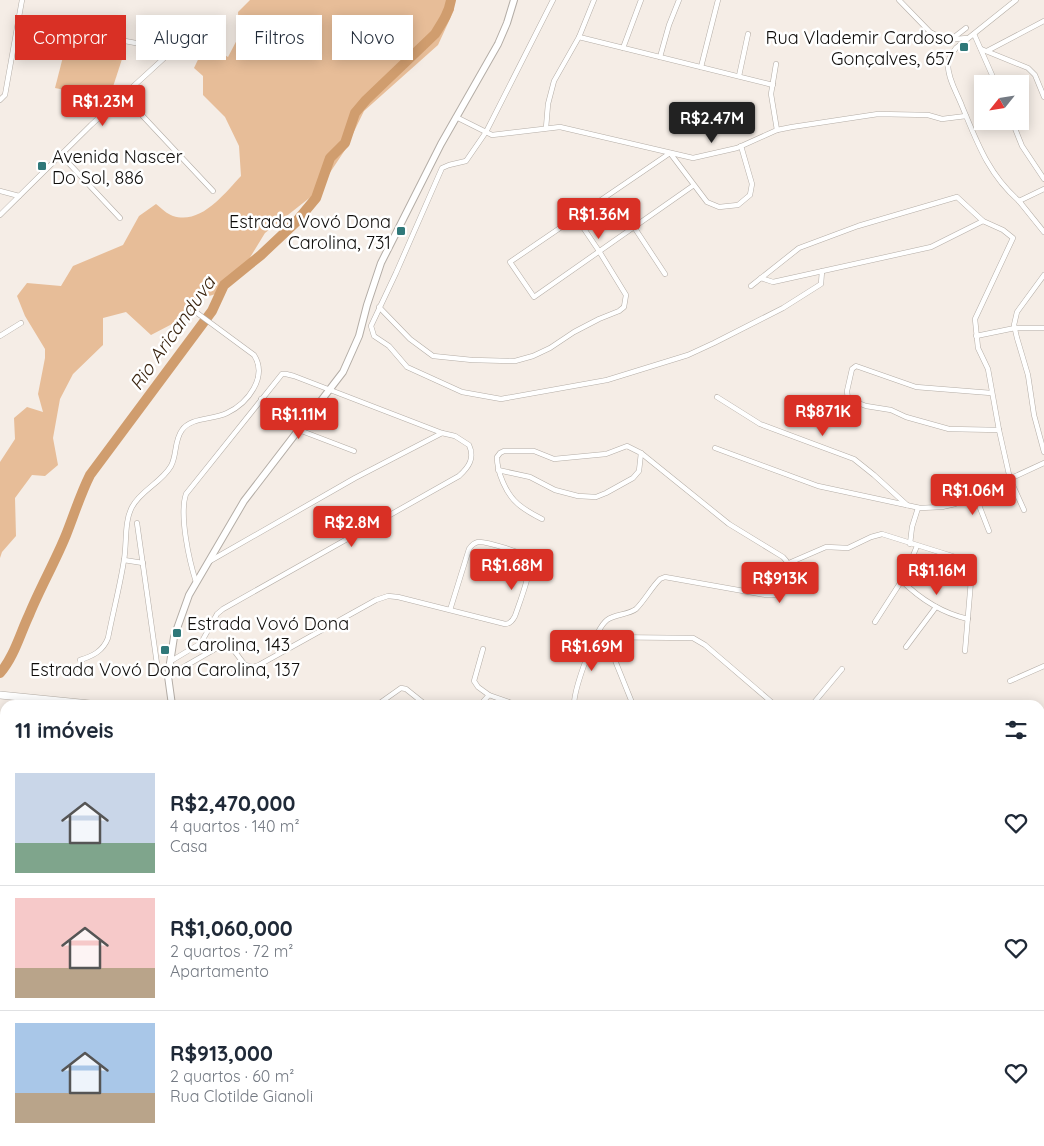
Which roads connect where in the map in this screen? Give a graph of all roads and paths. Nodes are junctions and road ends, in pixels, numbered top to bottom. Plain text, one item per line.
1 (22, 0) edge
2 (514, 0) edge
3 (553, 0) edge
4 (594, 0) edge
5 (641, 0) edge
6 (679, 0) edge
7 (718, 0) edge
8 (899, 0) edge
9 (1016, 0) edge
10 (1044, 21) edge
11 (966, 28) dead end
12 (748, 34) dead end
13 (974, 34) junction
14 (579, 37) junction
15 (969, 38) junction
16 (952, 39) junction
17 (623, 48) junction
18 (981, 49) junction
19 (987, 51) junction
20 (660, 57) junction
21 (162, 60) edge
22 (776, 64) dead end
23 (701, 67) junction
24 (992, 75) edge
25 (740, 76) junction
26 (773, 84) junction
27 (123, 95) junction
28 (1044, 97) edge
29 (0, 100) edge
30 (966, 116) junction
31 (456, 117) junction
32 (546, 128) junction
33 (776, 130) junction
34 (1016, 130) edge
35 (486, 132) junction
36 (741, 146) junction
37 (670, 153) junction
38 (61, 155) junction
39 (1044, 179) edge
40 (694, 185) junction
41 (1044, 189) edge
42 (0, 191) edge
43 (213, 191) dead end
44 (19, 196) junction
45 (1019, 201) junction
46 (0, 215) edge
47 (576, 217) junction
48 (120, 218) dead end
49 (983, 221) junction
50 (634, 227) junction
51 (1044, 232) edge
52 (599, 251) junction
53 (822, 271) junction
54 (665, 274) dead end
55 (1044, 274) edge
56 (761, 278) junction
57 (752, 286) dead end
58 (379, 307) junction
59 (193, 310) dead end
60 (21, 323) dead end
61 (1015, 328) junction
62 (1044, 328) edge
63 (0, 336) edge
64 (976, 336) junction
65 (331, 389) junction
66 (991, 393) junction
67 (717, 397) dead end
68 (261, 399) junction
69 (299, 430) junction
70 (999, 430) junction
71 (442, 433) junction
72 (715, 448) dead end
73 (354, 450) dead end
74 (1044, 452) edge
75 (641, 453) junction
76 (1044, 463) edge
77 (498, 470) junction
78 (1010, 479) junction
79 (975, 495) junction
80 (908, 506) junction
81 (918, 508) junction
82 (1024, 510) dead end
83 (542, 520) dead end
84 (137, 523) dead end
85 (989, 531) dead end
86 (910, 544) junction
87 (917, 546) junction
88 (124, 560) junction
89 (142, 563) junction
90 (207, 563) junction
91 (789, 563) junction
92 (902, 580) junction
93 (196, 582) junction
94 (936, 607) junction
95 (450, 610) junction
96 (968, 619) junction
97 (875, 622) dead end
98 (596, 637) junction
99 (606, 638) junction
100 (906, 647) dead end
101 (483, 649) dead end
102 (965, 651) dead end
103 (80, 660) dead end
104 (170, 662) junction
105 (1044, 666) edge
106 (842, 669) dead end
107 (168, 676) junction
108 (1010, 681) dead end
109 (0, 695) edge
110 (489, 695) junction
111 (43, 700) edge
112 (171, 700) edge
113 (384, 700) edge
114 (419, 700) edge
115 (484, 700) edge
116 (503, 700) edge
117 (575, 700) edge
118 (631, 700) edge
119 (769, 700) edge
120 (816, 700) edge

1 - 29 street
2 - 31 street
3 - 35 street
4 - 14 street
5 - 17 street
6 - 20 street
7 - 23 street
8 - 16 street
9 - 13 street
10 - 19 street
11 - 16 street
12 - 25 street
13 - 15 street
13 - 18 street
14 - 17 street
14 - 32 street
15 - 16 street
15 - 30 street
17 - 20 street
18 - 19 street
18 - 24 street
19 - 28 street
20 - 23 street
21 - 27 street
22 - 26 street
23 - 25 street
25 - 26 street
26 - 33 street
27 - 38 street
27 - 43 street
30 - 33 street
30 - 45 street
31 - 35 street
31 - 65 street
32 - 35 street
32 - 37 street
33 - 36 street
34 - 39 street
35 - 58 street
36 - 37 street
36 - 40 street
37 - 40 street
37 - 47 street
38 - 44 street
38 - 48 street
40 - 50 street
41 - 45 street
42 - 44 street
44 - 46 street
45 - 51 street
47 - 52 street
47 - 52 street
49 - 53 street
49 - 56 street
49 - 64 street
50 - 52 street
50 - 54 street
52 - 58 street
53 - 56 street
53 - 58 street
55 - 61 street
56 - 57 street
59 - 88 street
60 - 63 street
61 - 62 street
61 - 64 street
61 - 74 street
64 - 66 street
65 - 68 street
65 - 69 street
65 - 71 street
66 - 70 street
66 - 70 street
67 - 80 street
68 - 69 street
68 - 93 street
69 - 73 street
69 - 90 street
70 - 78 street
71 - 90 street
71 - 104 street
72 - 80 street
75 - 77 street
75 - 77 street
75 - 91 street
76 - 78 street
77 - 83 street
78 - 79 street
78 - 82 street
79 - 81 street
79 - 85 street
80 - 81 street
81 - 86 street
84 - 89 street
86 - 87 street
86 - 91 street
87 - 92 street
87 - 96 street
88 - 89 street
88 - 103 street
89 - 107 street
90 - 93 street
91 - 98 street
92 - 94 street
92 - 97 street
93 - 104 street
94 - 96 street
94 - 100 street
95 - 95 street
95 - 107 street
96 - 102 street
98 - 99 street
98 - 117 street
99 - 118 street
99 - 119 street
101 - 110 street
104 - 107 street
105 - 108 street
106 - 120 street
107 - 112 street
109 - 111 main road
110 - 115 street
110 - 116 street
113 - 114 street

